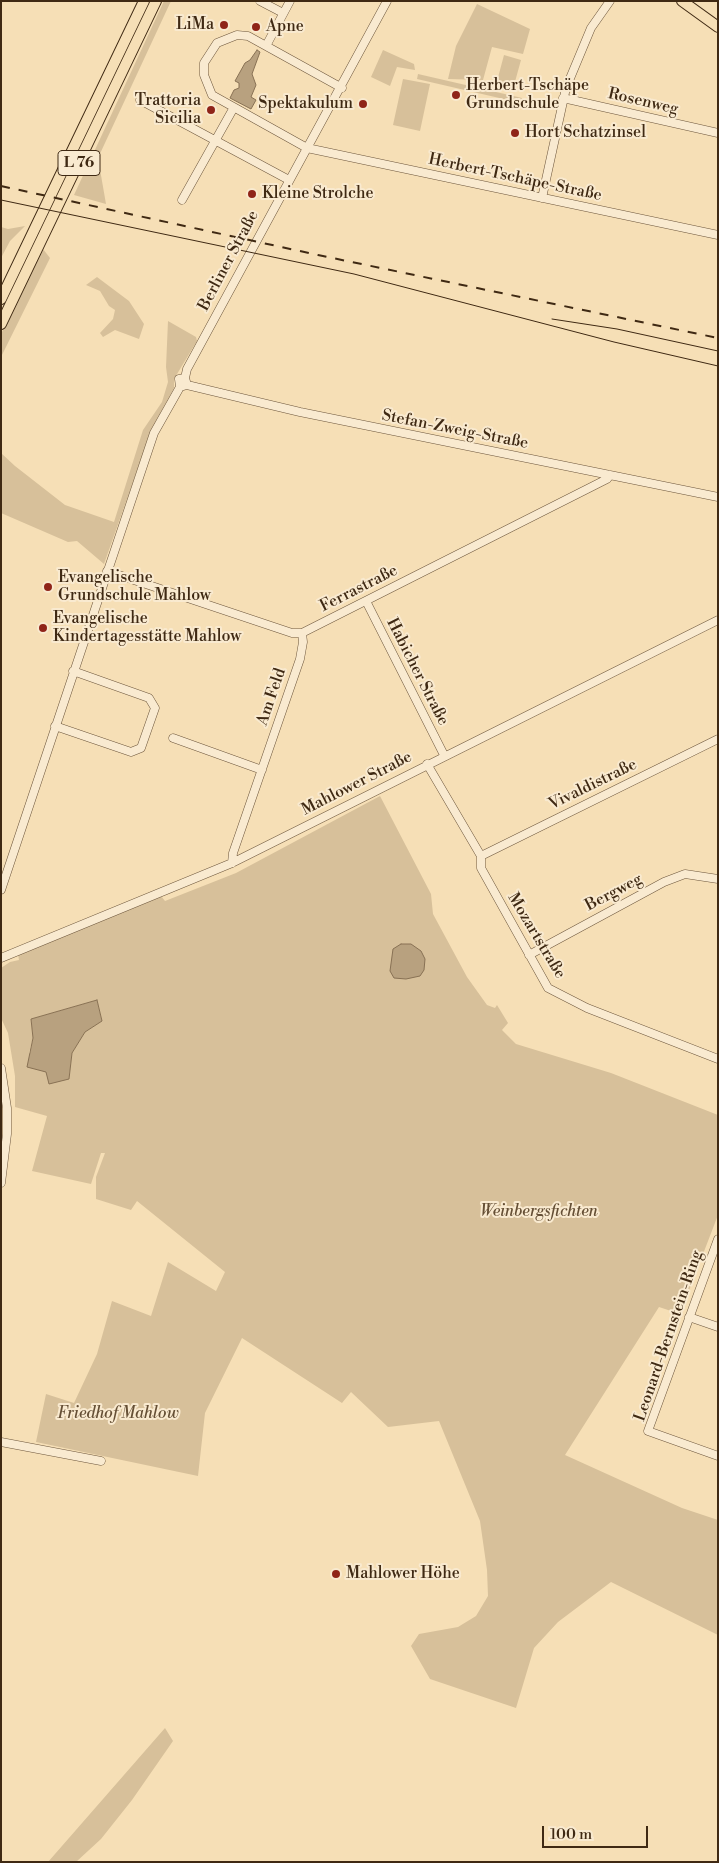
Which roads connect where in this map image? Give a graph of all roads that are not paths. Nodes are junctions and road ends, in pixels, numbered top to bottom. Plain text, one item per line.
1 (144, 1) edge
2 (156, 1) edge
3 (260, 1) edge
4 (290, 1) edge
5 (387, 1) edge
6 (610, 1) edge
7 (682, 1) edge
8 (283, 14) junction
9 (718, 27) edge
10 (266, 46) junction
11 (342, 88) junction
12 (563, 98) junction
13 (140, 100) dead end
14 (233, 109) junction
15 (718, 133) edge
16 (215, 140) junction
17 (307, 148) junction
18 (289, 180) junction
19 (542, 198) junction
20 (182, 200) dead end
21 (718, 236) edge
22 (1, 300) edge
23 (1, 324) edge
24 (184, 383) junction
25 (610, 475) junction
26 (718, 497) edge
27 (107, 571) junction
28 (366, 601) junction
29 (718, 620) edge
30 (302, 633) junction
31 (73, 671) junction
32 (55, 726) junction
33 (173, 738) dead end
34 (718, 739) edge
35 (444, 756) junction
36 (427, 764) junction
37 (262, 770) junction
38 (481, 856) junction
39 (232, 863) junction
40 (718, 879) edge
41 (1, 890) edge
42 (529, 955) junction
43 (1, 958) edge
44 (718, 1059) edge
45 (1, 1068) edge
46 (1, 1183) edge
47 (718, 1239) edge
48 (689, 1317) junction
49 (718, 1327) edge
50 (4, 1443) edge
51 (1, 1452) edge
52 (718, 1456) edge
53 (102, 1460) dead end

1 - 22 main road, L 76
2 - 23 main road, L 76
3 - 8 street
4 - 8 street
5 - 11 street, Berliner Straße
6 - 12 street
7 - 9 main road
8 - 10 street
10 - 11 street, Herbert-Tschäpe-Straße
10 - 14 street, Herbert-Tschäpe-Straße
11 - 17 street, Berliner Straße
12 - 15 street, Rosenweg
12 - 19 street
13 - 16 street
14 - 16 street
14 - 17 street, Herbert-Tschäpe-Straße
16 - 18 street
16 - 20 street
17 - 18 street, Berliner Straße
17 - 19 street, Herbert-Tschäpe-Straße
18 - 24 street, Berliner Straße
19 - 21 street, Herbert-Tschäpe-Straße
24 - 25 street, Stefan-Zweig-Straße
24 - 27 street, Berliner Straße
25 - 26 street, Stefan-Zweig-Straße
25 - 28 street, Ferrastraße
27 - 30 street, Ferrastraße
27 - 31 street, Berliner Straße
28 - 30 street, Ferrastraße
28 - 35 street, Habicher Straße
29 - 35 street, Mahlower Straße
30 - 37 street, Am Feld
31 - 32 street, Berliner Straße
31 - 32 street
32 - 41 street, Berliner Straße
33 - 37 street
34 - 38 street, Vivaldistraße
35 - 36 street, Mahlower Straße
36 - 38 street, Mozartstraße
36 - 39 street, Mahlower Straße
37 - 39 street, Am Feld
38 - 42 street, Mozartstraße
39 - 43 street, Mahlower Straße
40 - 42 street, Bergweg
42 - 44 street, Mozartstraße
45 - 46 street
47 - 48 street, Leonard-Bernstein-Ring
48 - 49 street
48 - 52 street, Leonard-Bernstein-Ring
50 - 51 street
50 - 53 street

